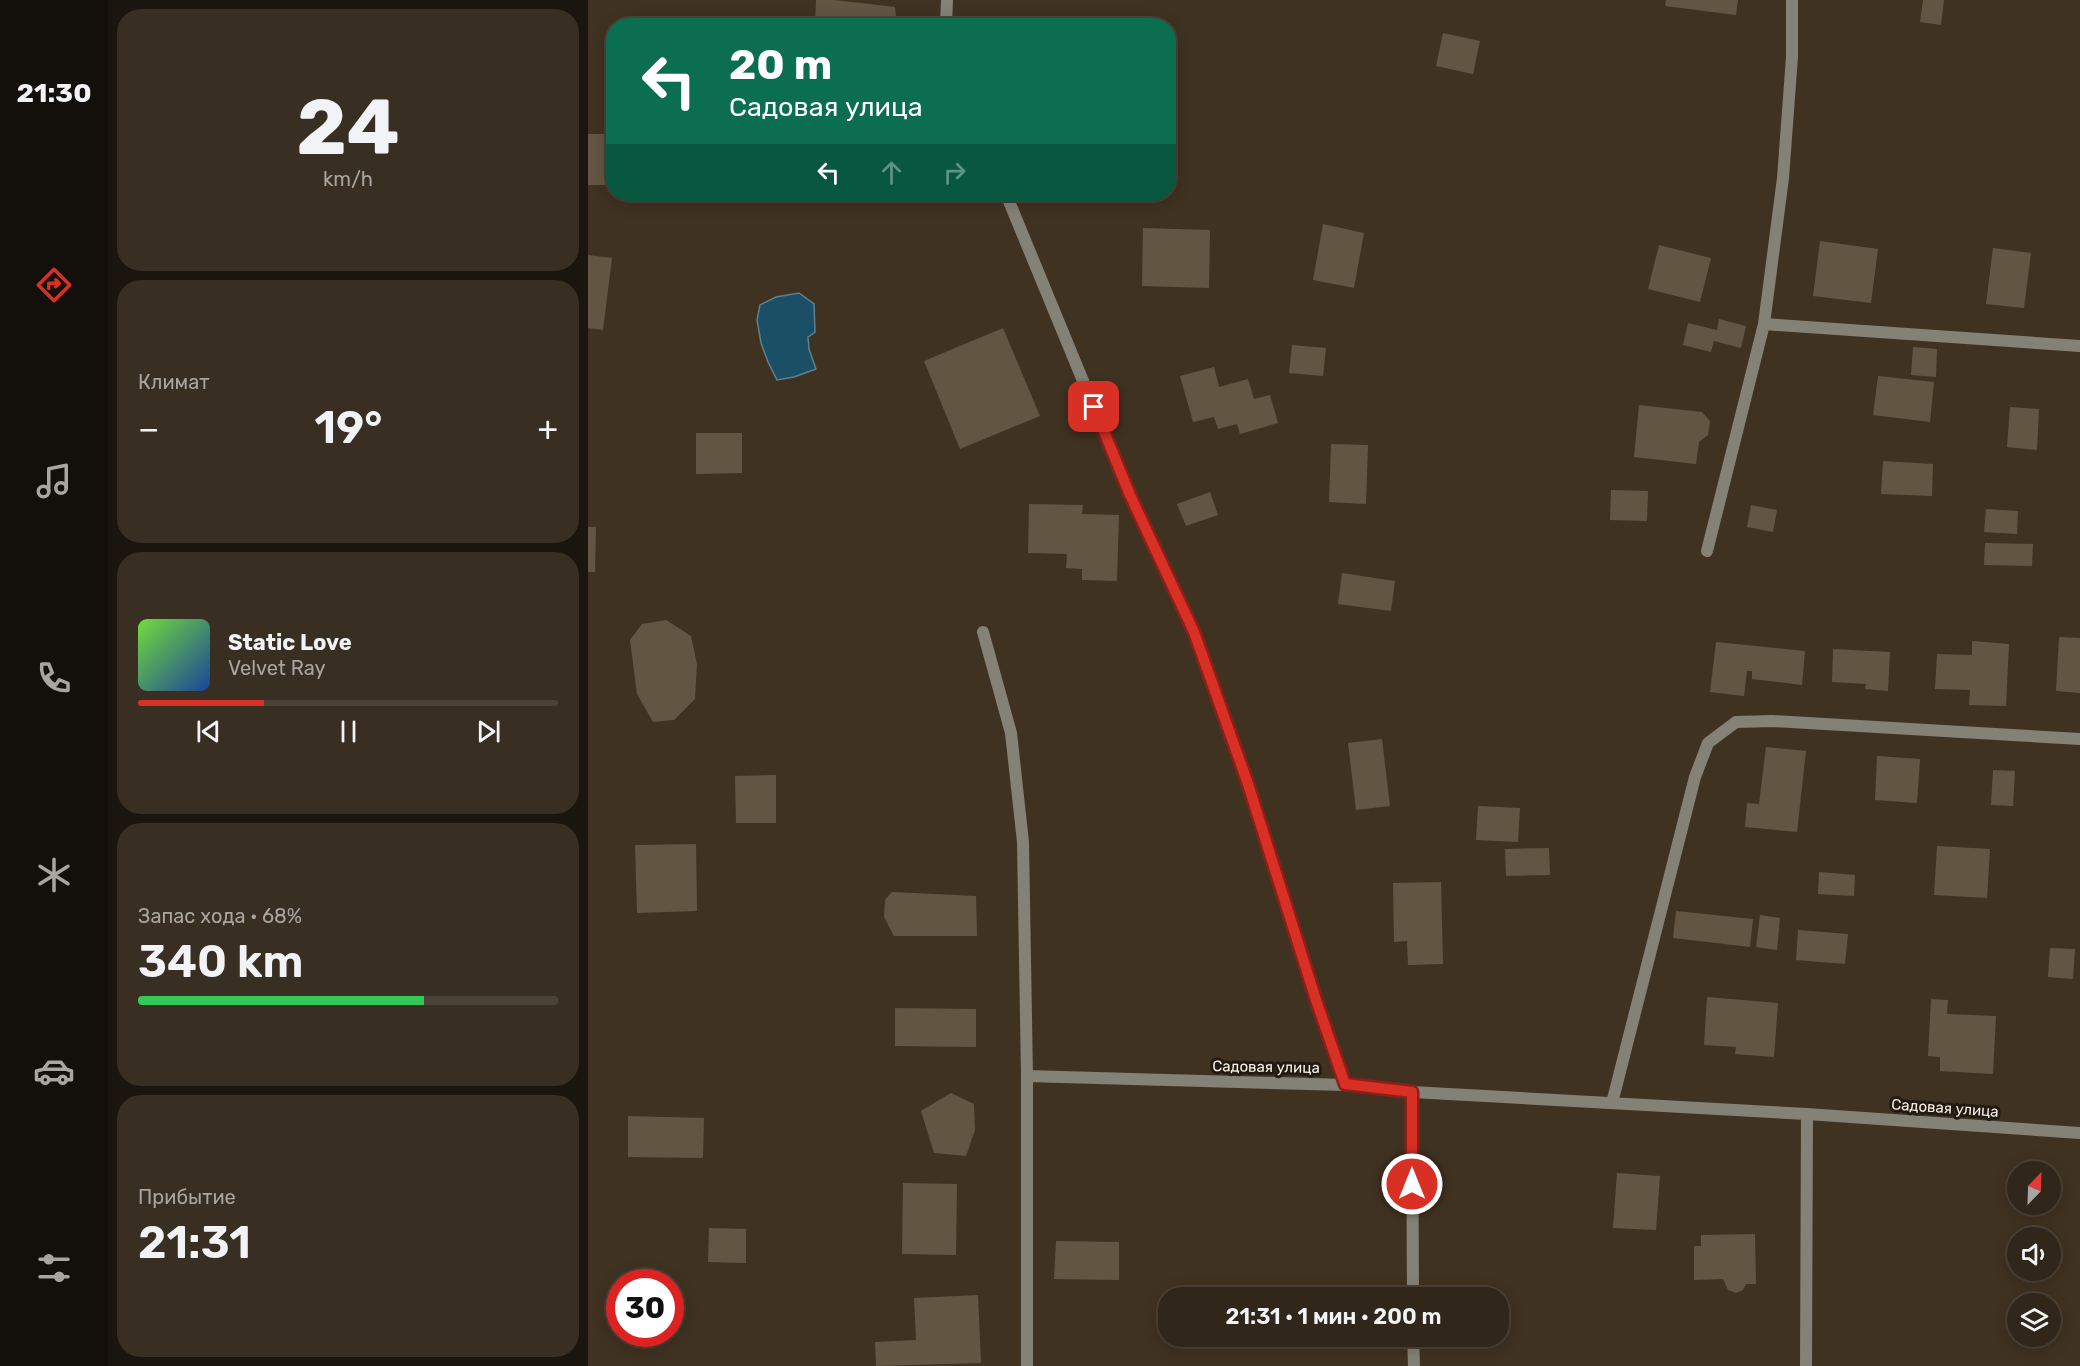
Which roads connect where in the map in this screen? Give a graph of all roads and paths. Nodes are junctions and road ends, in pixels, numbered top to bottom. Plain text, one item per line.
1 (947, 0) edge
2 (1792, 0) edge
3 (946, 18) edge
4 (1009, 201) edge
5 (1764, 324) junction
6 (2080, 345) edge
7 (1707, 551) dead end
8 (983, 632) dead end
9 (2080, 739) edge
10 (1027, 1076) junction
11 (1345, 1084) junction
12 (1412, 1092) junction
13 (1612, 1102) junction
14 (1807, 1114) junction
15 (2080, 1133) edge
16 (1413, 1287) edge
17 (1413, 1347) edge
18 (1027, 1366) edge
19 (1414, 1366) edge
20 (1806, 1366) edge

1 - 3 street
2 - 5 street
4 - 11 street
5 - 6 street
5 - 7 street
8 - 10 street
9 - 13 street
10 - 11 street, Садовая улица
10 - 18 street
11 - 12 street, Садовая улица
12 - 13 street, Садовая улица
12 - 16 street
13 - 14 street, Садовая улица
14 - 15 street, Садовая улица
14 - 20 street
17 - 19 street

